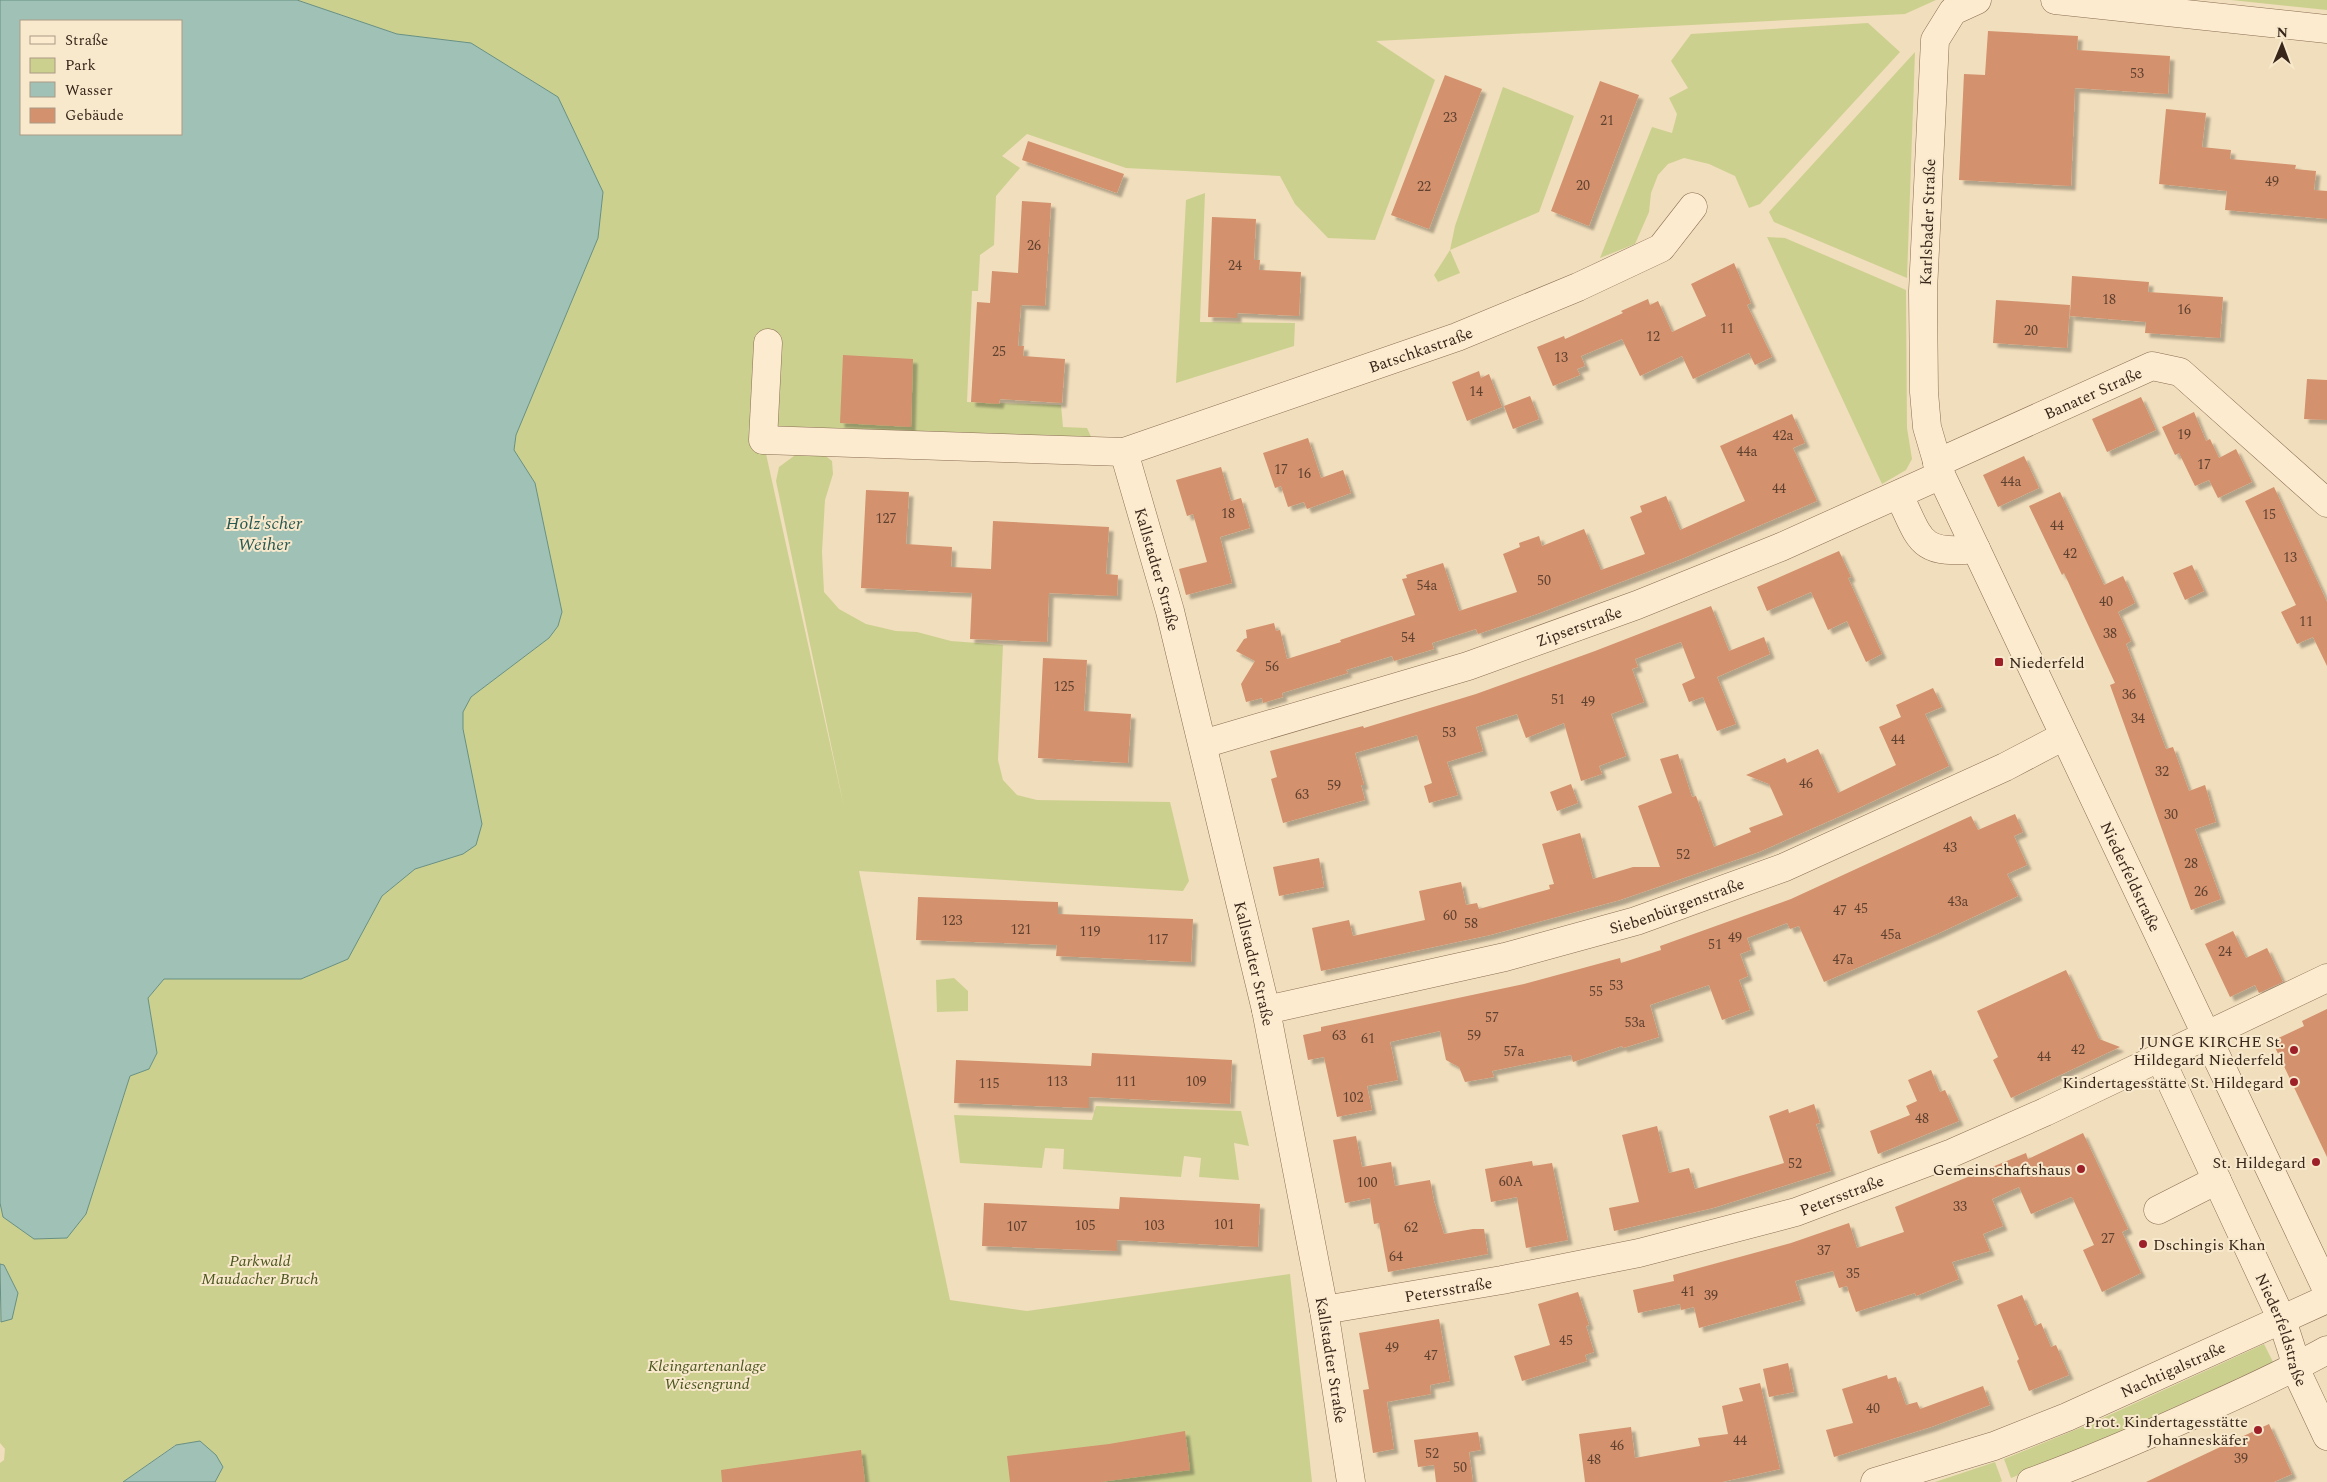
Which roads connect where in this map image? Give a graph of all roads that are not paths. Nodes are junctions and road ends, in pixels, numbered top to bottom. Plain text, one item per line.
1 (1977, 0) edge
2 (2055, 0) edge
3 (2327, 29) edge
4 (1693, 207) dead end
5 (768, 342) dead end
6 (1124, 452) junction
7 (1939, 469) junction
8 (1899, 495) junction
9 (2327, 503) edge
10 (1976, 549) junction
11 (2064, 736) junction
12 (1203, 744) junction
13 (2327, 978) edge
14 (1266, 1010) junction
15 (2207, 1036) junction
16 (2160, 1058) junction
17 (2217, 1180) junction
18 (2158, 1210) dead end
19 (2327, 1290) edge
20 (2327, 1299) edge
21 (1324, 1310) junction
22 (2282, 1320) junction
23 (2327, 1350) edge
24 (2295, 1368) junction
25 (2327, 1436) edge
26 (1351, 1482) edge
27 (1875, 1482) edge
28 (2031, 1482) edge

1 - 7 street, Karlsbader Straße
2 - 3 street
4 - 6 street, Batschkastraße
5 - 6 street
6 - 12 street, Kallstadter Straße
7 - 8 street, Zipserstraße
7 - 9 street, Banater Straße
7 - 10 street, Niederfeldstraße
8 - 10 street
8 - 12 street, Zipserstraße
10 - 11 street, Niederfeldstraße
11 - 14 street, Siebenbürgenstraße
11 - 15 street, Niederfeldstraße
12 - 14 street, Kallstadter Straße
13 - 15 street, Petersstraße
14 - 21 street, Kallstadter Straße
15 - 16 street, Petersstraße
15 - 19 street, Niederfeldstraße
16 - 17 street, Niederfeldstraße
16 - 21 street, Petersstraße
17 - 18 street
17 - 22 street, Niederfeldstraße
20 - 22 street, Nachtigalstraße
21 - 26 street, Kallstadter Straße
22 - 24 street, Niederfeldstraße
22 - 27 street, Nachtigalstraße
23 - 24 street
24 - 25 street, Niederfeldstraße
24 - 28 street

